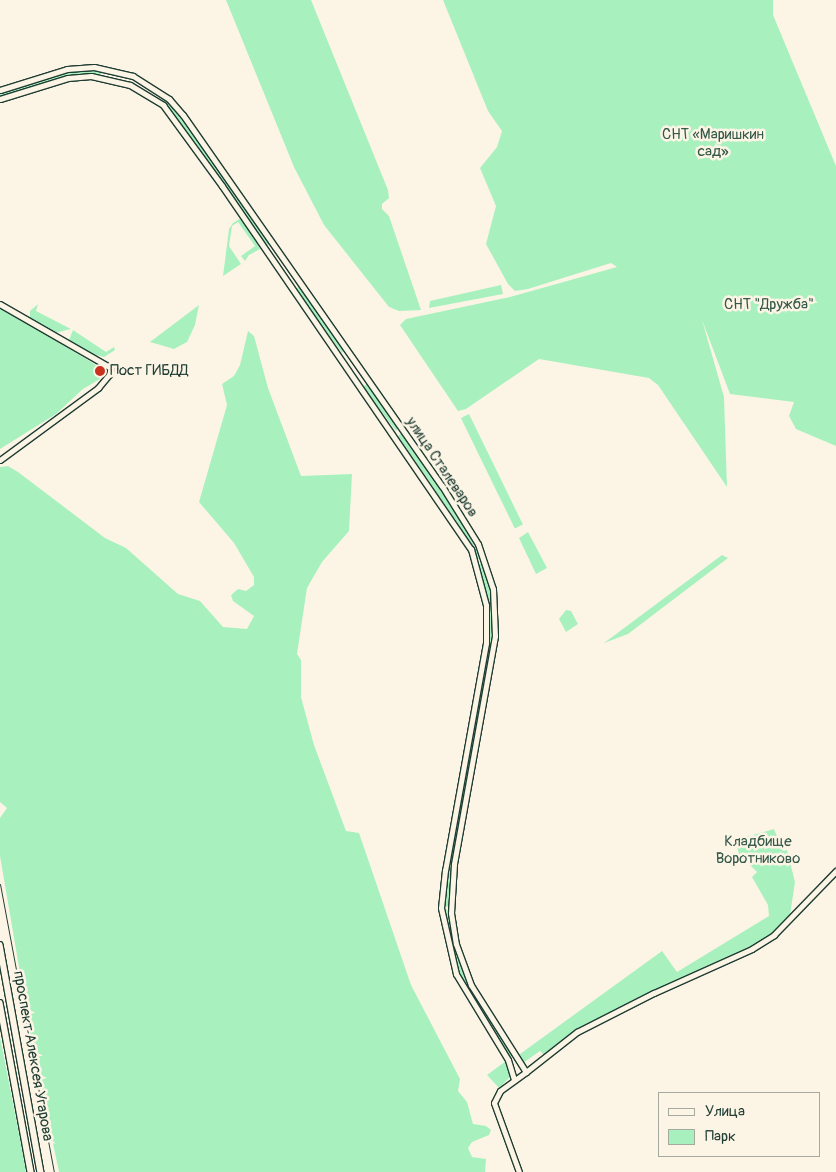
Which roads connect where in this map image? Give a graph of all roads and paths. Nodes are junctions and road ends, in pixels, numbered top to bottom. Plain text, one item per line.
1 (107, 69) junction
2 (105, 78) junction
3 (0, 90) edge
4 (161, 93) junction
5 (0, 99) edge
6 (156, 99) junction
7 (274, 245) junction
8 (266, 250) junction
9 (300, 282) junction
10 (292, 288) junction
11 (0, 304) edge
12 (368, 381) junction
13 (361, 386) junction
14 (401, 429) junction
15 (394, 434) junction
16 (0, 460) edge
17 (485, 558) junction
18 (477, 563) junction
19 (484, 659) junction
20 (492, 660) junction
21 (461, 780) junction
22 (470, 782) junction
23 (836, 871) edge
24 (442, 908) junction
25 (450, 908) junction
26 (0, 944) edge
27 (0, 1003) edge
28 (516, 1056) junction
29 (508, 1060) junction
30 (522, 1066) junction
31 (512, 1072) junction
32 (526, 1072) junction
33 (514, 1080) junction
34 (31, 1172) edge
35 (41, 1172) edge
36 (519, 1172) edge

1 - 2 main road
1 - 3 main road, улица Сталеваров
1 - 4 main road, улица Сталеваров
2 - 5 main road, улица Сталеваров
2 - 6 main road, улица Сталеваров
4 - 6 main road
4 - 7 main road, улица Сталеваров
6 - 8 main road, улица Сталеваров
7 - 8 main road
7 - 9 main road, улица Сталеваров
8 - 10 main road, улица Сталеваров
9 - 10 main road
9 - 12 main road, улица Сталеваров
10 - 13 main road, улица Сталеваров
11 - 16 street
12 - 13 main road
12 - 14 main road, улица Сталеваров
13 - 15 main road, улица Сталеваров
14 - 15 main road
14 - 17 main road, улица Сталеваров
15 - 18 main road, улица Сталеваров
17 - 18 main road
17 - 20 main road, улица Сталеваров
18 - 19 main road, улица Сталеваров
19 - 20 main road
19 - 21 main road, улица Сталеваров
20 - 22 main road, улица Сталеваров
21 - 22 main road
21 - 24 main road, улица Сталеваров
22 - 25 main road, улица Сталеваров
23 - 32 street
24 - 25 main road
24 - 29 main road, улица Сталеваров
25 - 28 main road, улица Сталеваров
26 - 35 main road, проспект Алексея Угарова
27 - 34 main road, проспект Алексея Угарова
28 - 29 main road
28 - 30 main road, улица Сталеваров
29 - 31 main road, улица Сталеваров
30 - 31 main road
30 - 32 main road, улица Сталеваров
31 - 33 main road, улица Сталеваров
32 - 33 main road
33 - 36 main road

